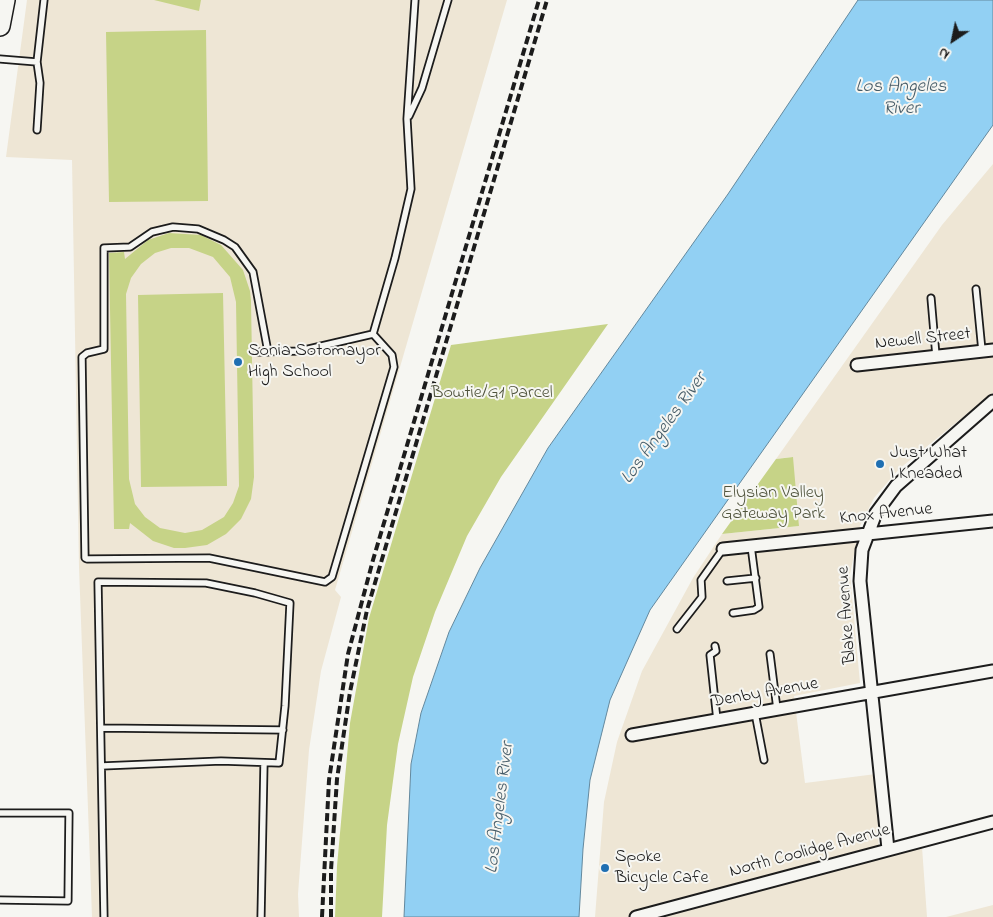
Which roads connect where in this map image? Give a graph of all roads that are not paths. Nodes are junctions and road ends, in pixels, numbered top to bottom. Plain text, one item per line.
1 (44, 0) edge
2 (415, 0) edge
3 (448, 0) edge
4 (3, 3) edge
5 (0, 26) edge
6 (0, 60) edge
7 (37, 62) junction
8 (407, 119) junction
9 (37, 130) dead end
10 (976, 289) dead end
11 (931, 298) dead end
12 (373, 334) junction
13 (988, 350) edge
14 (258, 352) dead end
15 (268, 352) junction
16 (936, 356) junction
17 (857, 365) dead end
18 (993, 401) edge
19 (993, 521) edge
20 (868, 534) junction
21 (751, 546) junction
22 (722, 549) joint
23 (756, 578) junction
24 (727, 581) dead end
25 (733, 613) dead end
26 (677, 629) dead end
27 (715, 646) dead end
28 (770, 654) dead end
29 (993, 671) edge
30 (871, 692) junction
31 (777, 709) junction
32 (755, 713) junction
33 (717, 720) junction
34 (101, 728) junction
35 (283, 730) junction
36 (632, 735) dead end
37 (764, 760) dead end
38 (264, 763) junction
39 (102, 766) junction
40 (0, 813) edge
41 (993, 822) edge
42 (888, 850) junction
43 (0, 900) edge
44 (104, 917) edge
45 (261, 917) edge
46 (636, 917) edge

1 - 7 lane
2 - 8 lane
3 - 8 lane
4 - 5 main road
6 - 7 lane
7 - 9 lane
8 - 12 lane
10 - 13 lane
11 - 16 lane
12 - 15 lane
12 - 15 lane
13 - 16 street, Newell Street
14 - 15 lane
16 - 17 street, Newell Street
18 - 20 street, Blake Avenue
19 - 20 street, Knox Avenue
20 - 21 street, Knox Avenue
20 - 30 street, Blake Avenue
21 - 22 street, Knox Avenue
21 - 23 lane
22 - 26 lane
23 - 24 lane
23 - 25 lane
27 - 33 lane
28 - 31 lane
29 - 30 street, Denby Avenue
30 - 31 street, Denby Avenue
30 - 42 street, Blake Avenue
31 - 32 street, Denby Avenue
32 - 33 street, Denby Avenue
32 - 37 lane
33 - 36 street, Denby Avenue
34 - 35 lane
34 - 35 lane
34 - 39 lane
35 - 38 lane
38 - 39 lane
38 - 45 lane
39 - 44 lane
40 - 43 lane
41 - 42 street, North Coolidge Avenue
42 - 46 street, North Coolidge Avenue

